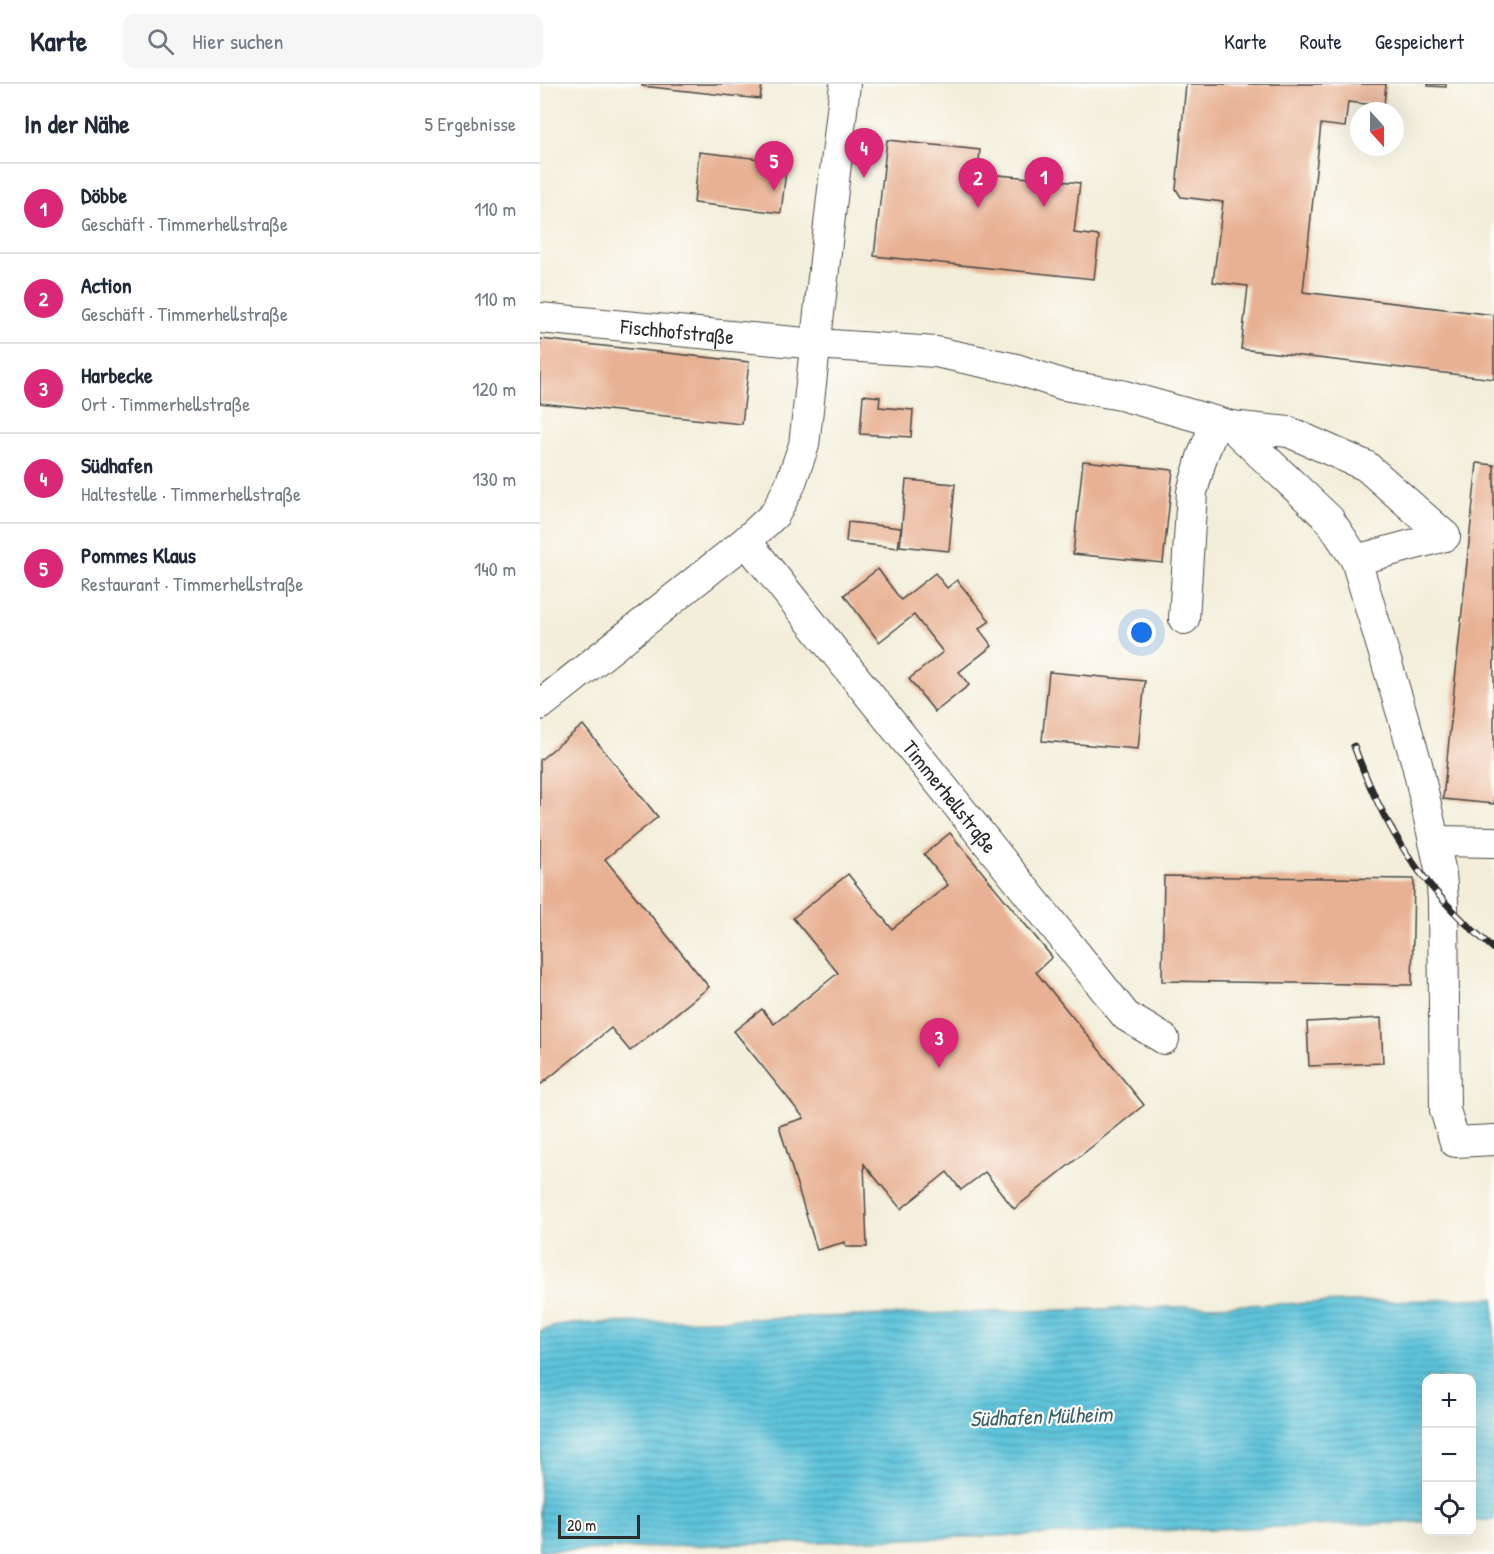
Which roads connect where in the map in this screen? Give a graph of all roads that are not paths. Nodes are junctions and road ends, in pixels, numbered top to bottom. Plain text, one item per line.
1 (845, 84) edge
2 (540, 318) edge
3 (816, 344) junction
4 (1223, 424) junction
5 (746, 541) junction
6 (1356, 560) junction
7 (1184, 619) dead end
8 (540, 705) edge
9 (1434, 841) junction
10 (1494, 842) edge
11 (1164, 1040) dead end
12 (1494, 1140) edge

1 - 3 street
2 - 3 street, Fischhofstraße
3 - 4 street
3 - 5 street
4 - 6 street
4 - 6 street
4 - 7 street
5 - 8 street
5 - 11 street, Timmerhellstraße
6 - 9 street
9 - 10 street
9 - 12 street

